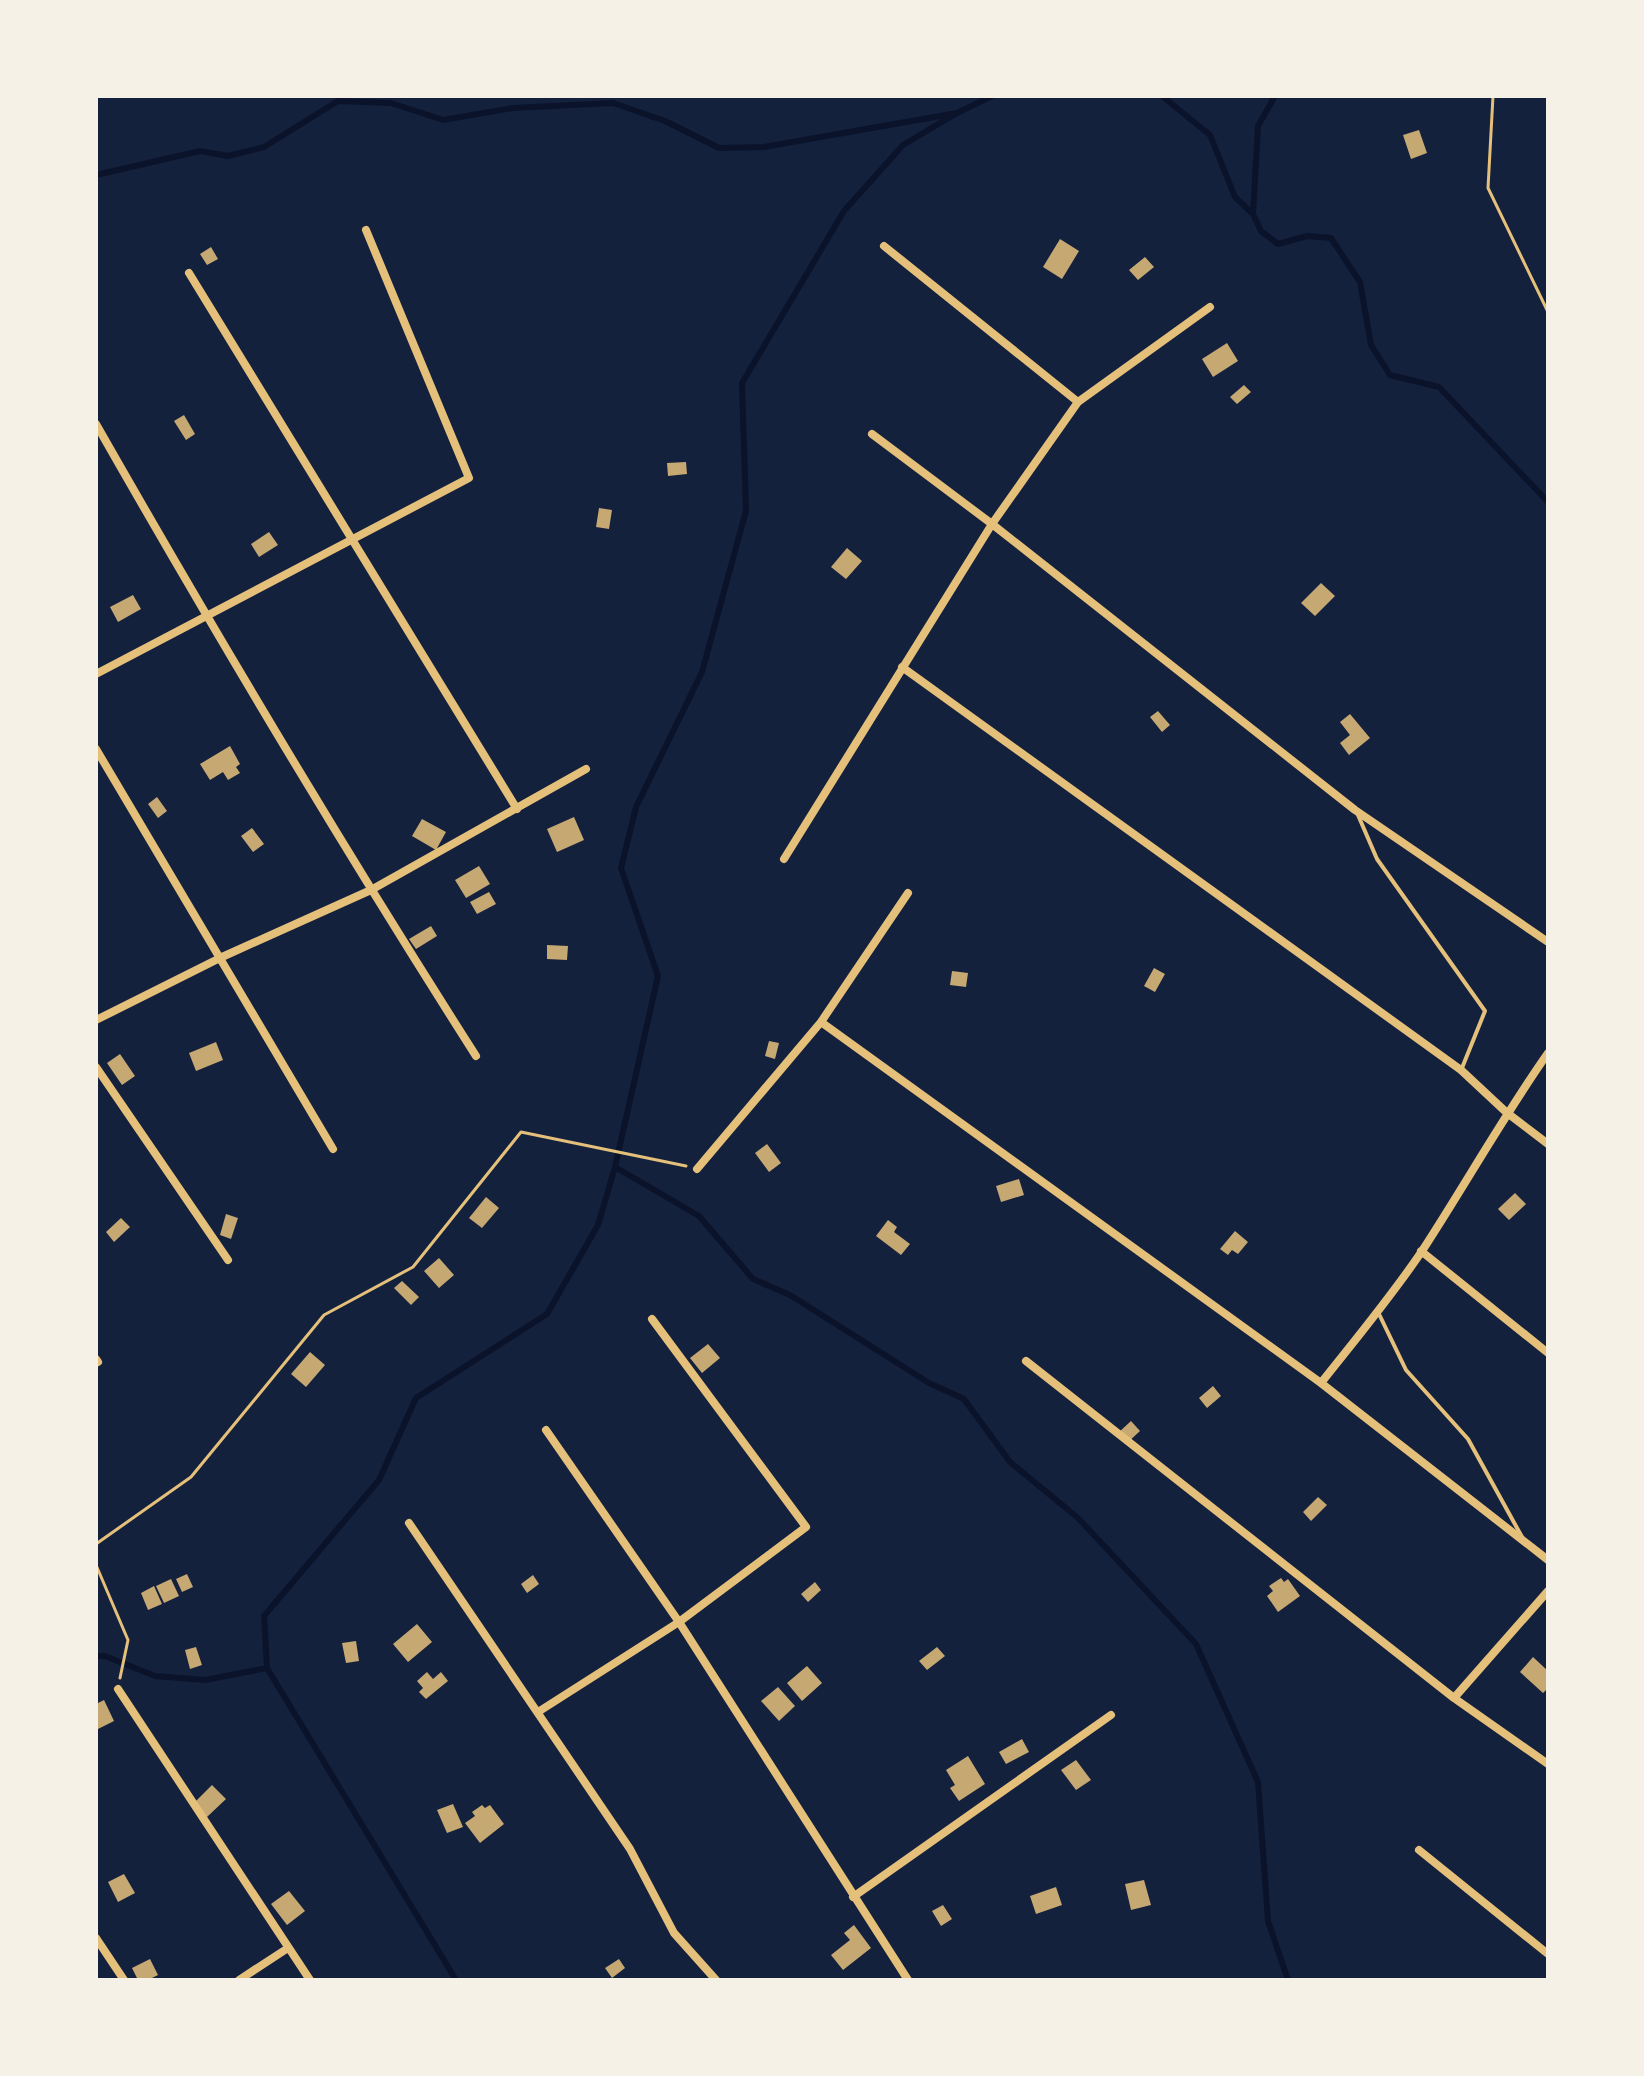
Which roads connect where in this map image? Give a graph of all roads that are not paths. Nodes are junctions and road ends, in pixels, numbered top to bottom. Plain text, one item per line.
1 (366, 230) dead end
2 (884, 246) dead end
3 (189, 273) dead end
4 (1210, 307) dead end
5 (1078, 402) junction
6 (96, 424) edge
7 (872, 434) dead end
8 (992, 524) junction
9 (350, 540) junction
10 (206, 616) junction
11 (902, 667) junction
12 (96, 674) edge
13 (96, 749) edge
14 (586, 769) dead end
15 (517, 809) junction
16 (1355, 810) junction
17 (784, 859) dead end
18 (371, 890) junction
19 (908, 893) dead end
20 (1548, 942) edge
21 (222, 957) junction
22 (96, 1020) edge
23 (821, 1022) junction
24 (1548, 1053) edge
25 (476, 1056) dead end
26 (96, 1067) edge
27 (1461, 1070) junction
28 (1506, 1112) junction
29 (1548, 1144) edge
30 (333, 1149) dead end
31 (697, 1169) road end
32 (1421, 1251) junction
33 (228, 1260) dead end
34 (1378, 1312) junction
35 (652, 1319) dead end
36 (1548, 1353) edge
37 (1026, 1361) dead end
38 (1321, 1383) junction
39 (546, 1430) dead end
40 (409, 1523) dead end
41 (1525, 1543) junction
42 (1548, 1560) edge
43 (1548, 1591) edge
44 (679, 1622) junction
45 (118, 1689) road end
46 (1454, 1698) junction
47 (538, 1712) junction
48 (1111, 1715) dead end
49 (1548, 1764) edge
50 (1419, 1850) dead end
51 (853, 1897) junction
52 (96, 1938) edge
53 (288, 1948) junction
54 (1548, 1954) edge
55 (124, 1980) edge
56 (239, 1980) edge
57 (310, 1980) edge
58 (716, 1980) edge
59 (908, 1980) edge

1 - 9 street
2 - 5 street
3 - 9 street
4 - 5 street
5 - 8 street
6 - 10 street
7 - 8 street
8 - 11 street
8 - 16 street
9 - 10 street
9 - 15 street
10 - 12 street
10 - 18 street
11 - 17 street
11 - 27 street
13 - 21 street
14 - 15 street
15 - 18 street
16 - 20 street
16 - 27 lane
18 - 21 street
18 - 25 street
19 - 23 street
21 - 22 street
21 - 30 street
23 - 31 street
23 - 38 street
24 - 28 street
26 - 33 street
27 - 28 street
28 - 29 street
28 - 32 street
32 - 34 street
32 - 36 street
34 - 38 street
34 - 41 lane
35 - 44 street
37 - 46 street
38 - 41 street
39 - 44 street
40 - 47 street
41 - 42 street
43 - 46 street
44 - 47 street
44 - 51 street
45 - 53 street
46 - 49 street
47 - 58 street
48 - 51 street
50 - 54 street
51 - 59 street
52 - 55 street
53 - 56 street
53 - 57 street

